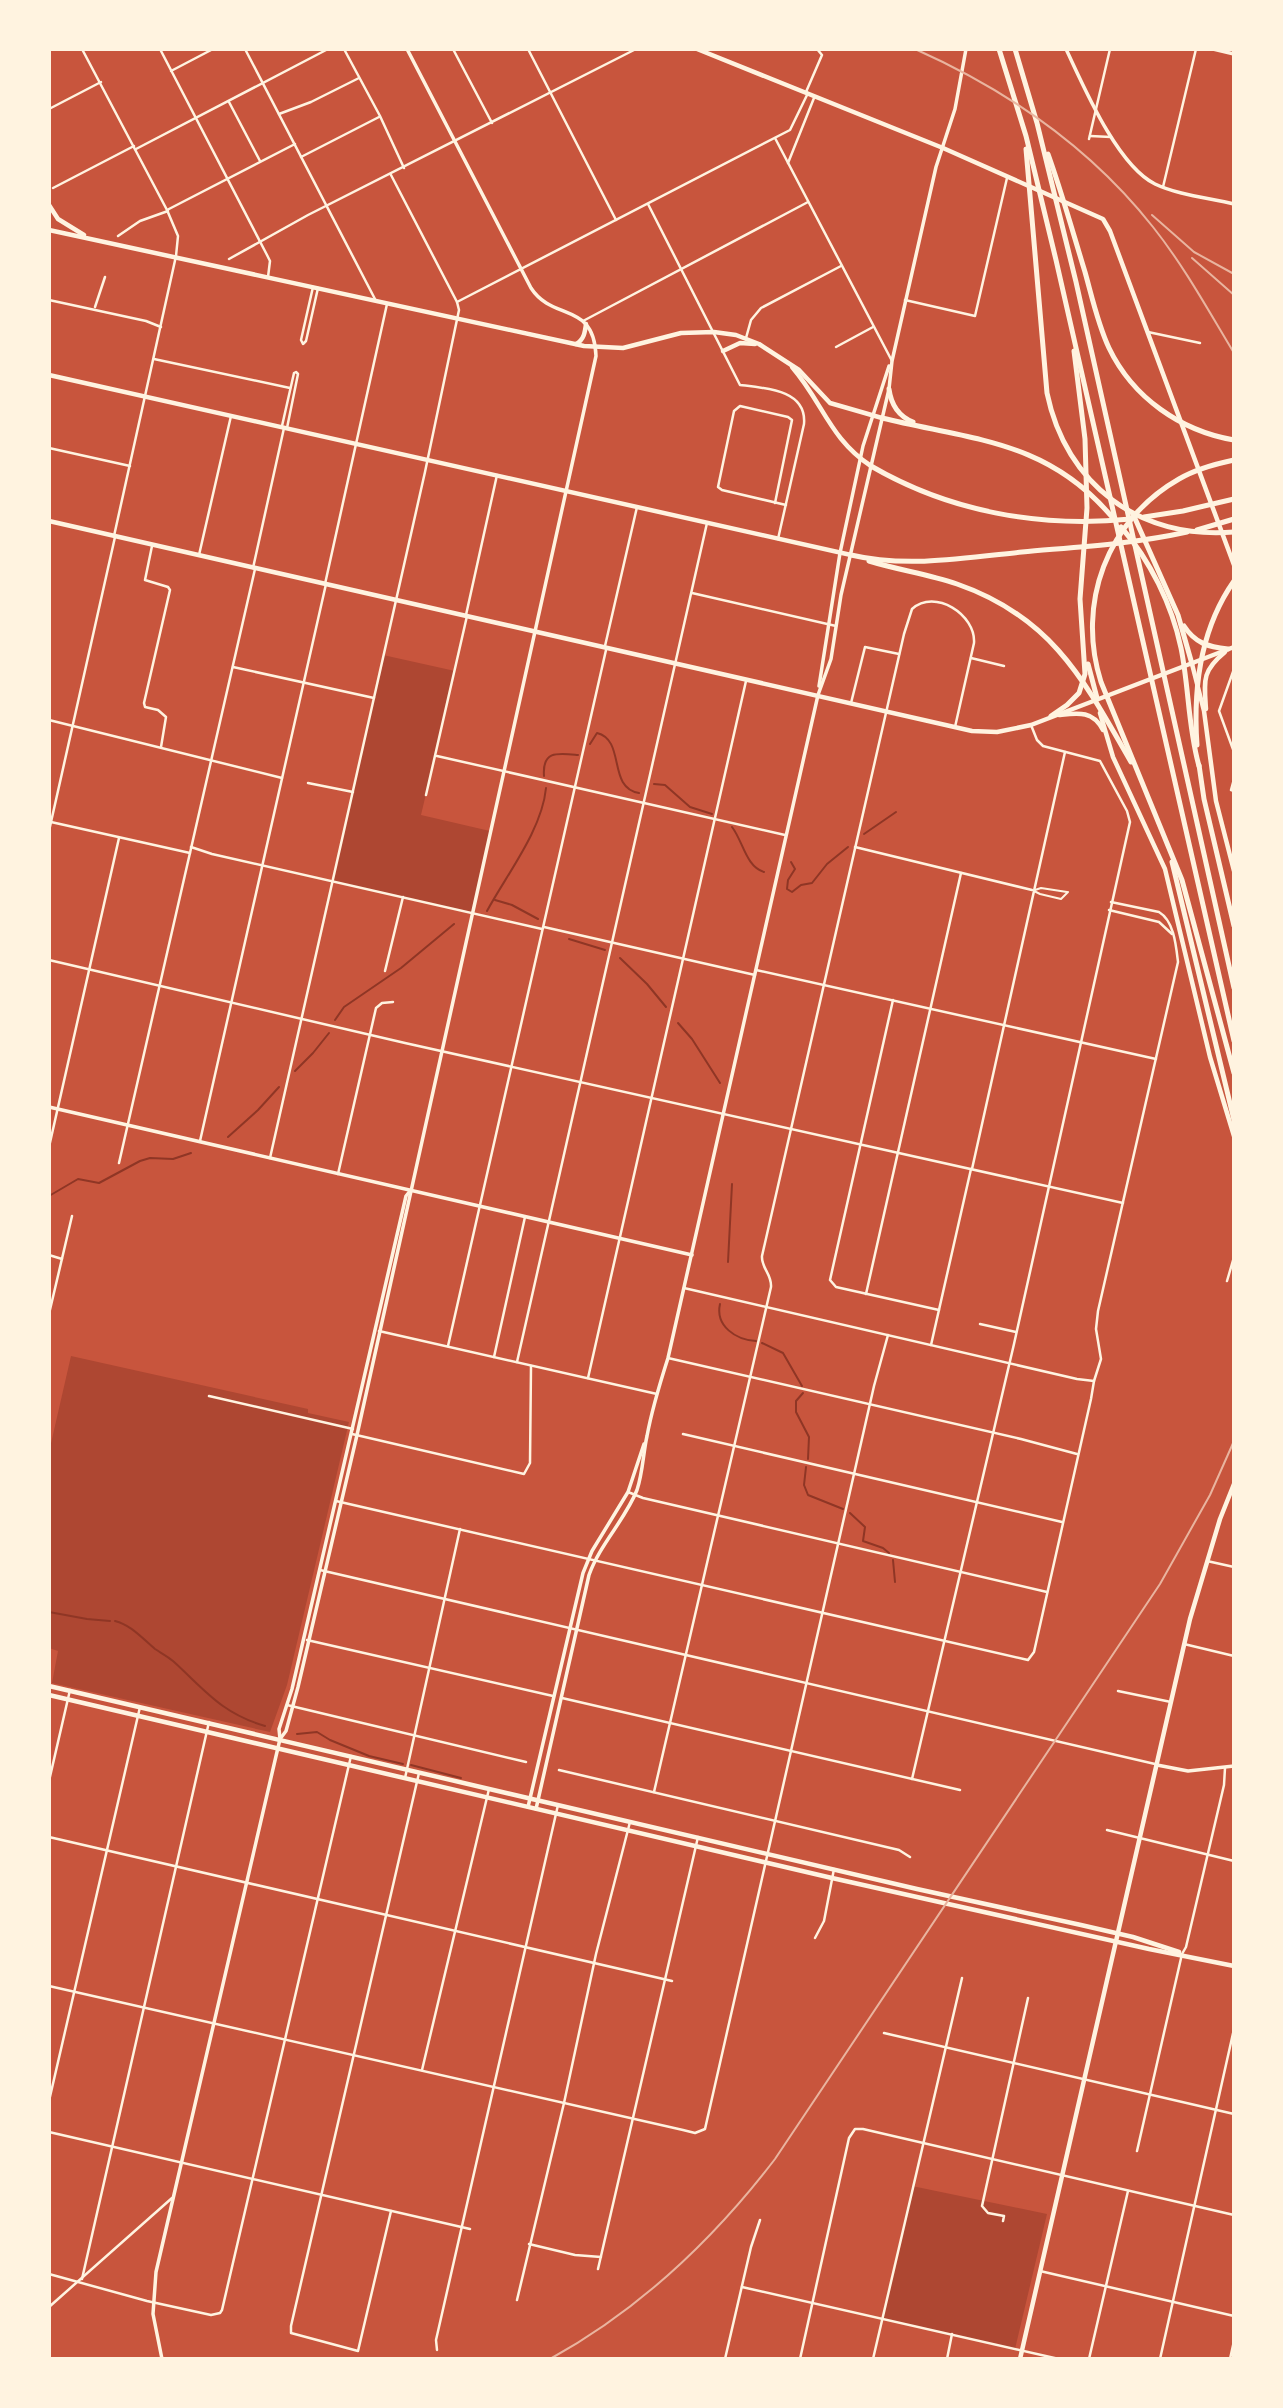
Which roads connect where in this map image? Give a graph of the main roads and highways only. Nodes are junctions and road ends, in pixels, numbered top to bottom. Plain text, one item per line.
1 (697, 49) edge
2 (999, 49) edge
3 (1015, 49) edge
4 (1037, 123) junction
5 (1026, 136) junction
6 (49, 205) edge
7 (49, 230) edge
8 (91, 239) junction
9 (584, 322) road end
10 (1072, 331) junction
11 (574, 344) junction
12 (759, 344) junction
13 (723, 351) road end
14 (787, 362) junction
15 (49, 374) edge
16 (889, 389) road end
17 (882, 418) joint
18 (922, 426) junction
19 (1234, 440) edge
20 (1234, 460) edge
21 (871, 466) joint
22 (1121, 490) junction
23 (1234, 499) edge
24 (1234, 519) edge
25 (49, 521) edge
26 (1234, 532) edge
27 (1232, 552) edge
28 (853, 556) junction
29 (1234, 565) edge
30 (1234, 581) edge
31 (1178, 615) junction
32 (1083, 648) junction
33 (1231, 648) edge
34 (1192, 664) junction
35 (1097, 698) junction
36 (1051, 716) junction
37 (1208, 734) junction
38 (1111, 751) junction
39 (1199, 766) junction
40 (1138, 775) junction
41 (1163, 832) junction
42 (1234, 871) edge
43 (1234, 926) edge
44 (1234, 988) edge
45 (1234, 1041) edge
46 (1234, 1073) edge
47 (1234, 1120) edge
48 (1234, 1136) edge
49 (1234, 1487) edge
50 (49, 1686) edge
51 (49, 1695) edge
52 (1052, 1918) junction
53 (1049, 1927) junction
54 (1117, 1933) junction
55 (1115, 1942) junction
56 (1182, 1954) junction
57 (1234, 1966) edge
58 (1020, 2359) edge

1 - 27 main road
2 - 5 highway
3 - 4 highway
4 - 19 highway
4 - 22 highway
5 - 10 highway
5 - 26 highway
6 - 8 main road
7 - 8 main road
8 - 11 main road
9 - 11 main road
10 - 32 highway
10 - 45 highway
11 - 12 main road
12 - 13 main road
12 - 14 main road
14 - 17 main road
14 - 21 main road
15 - 28 main road
16 - 18 highway
17 - 18 highway
18 - 39 highway
20 - 40 highway
21 - 23 highway
22 - 31 highway
22 - 44 highway
24 - 28 highway
25 - 36 main road
27 - 29 main road
28 - 40 highway
30 - 39 highway
31 - 33 highway
31 - 34 highway
32 - 35 highway
32 - 36 highway
33 - 34 main road
33 - 37 main road
34 - 35 main road
34 - 37 main road
35 - 36 main road
35 - 38 main road
36 - 38 main road
37 - 42 main road
38 - 48 main road
39 - 43 highway
40 - 41 highway
41 - 46 highway
41 - 47 highway
49 - 54 main road
50 - 52 main road
51 - 53 main road
52 - 53 main road
52 - 54 main road
53 - 55 main road
54 - 55 main road
54 - 56 main road
55 - 56 main road
55 - 58 main road
56 - 57 main road

